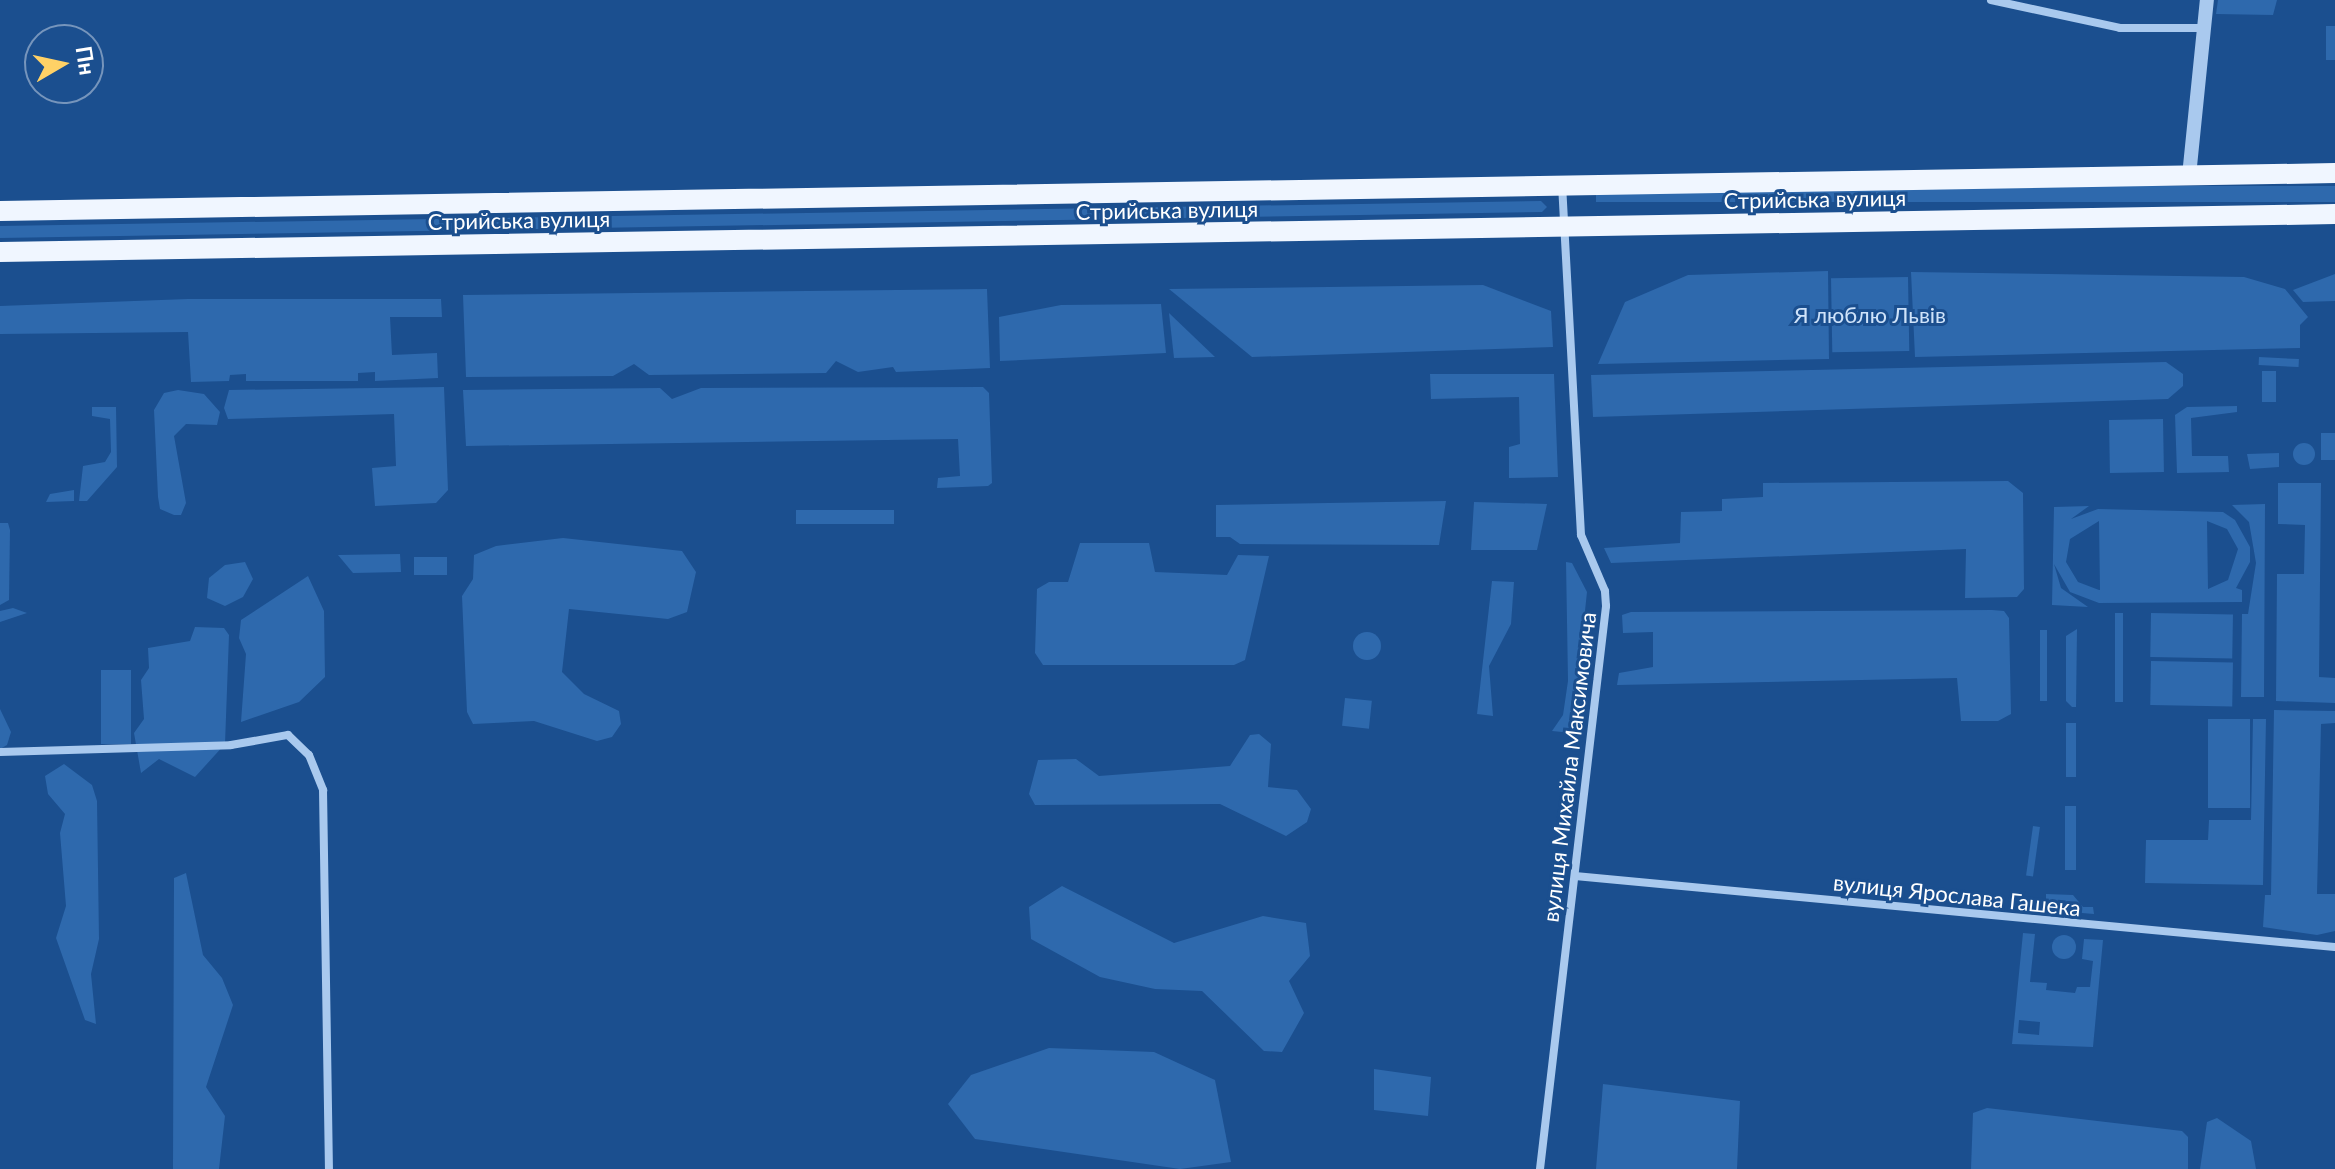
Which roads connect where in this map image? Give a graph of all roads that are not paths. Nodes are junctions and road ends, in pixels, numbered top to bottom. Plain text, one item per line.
1 (1991, 0) edge
2 (2207, 0) edge
3 (2203, 28) junction
4 (2335, 173) edge
5 (2189, 176) junction
6 (1562, 185) junction
7 (0, 211) edge
8 (2335, 214) edge
9 (1564, 230) junction
10 (0, 252) edge
11 (0, 752) edge
12 (1575, 876) junction
13 (2335, 947) edge
14 (329, 1169) edge
15 (1540, 1169) edge

1 - 3 street
2 - 3 street
3 - 5 street
4 - 5 main road, Стрийська вулиця
5 - 6 main road, Стрийська вулиця
6 - 7 main road, Стрийська вулиця
6 - 9 street, вулиця Михайла Максимовича
8 - 9 main road, Стрийська вулиця
9 - 10 main road, Стрийська вулиця
9 - 12 street, вулиця Михайла Максимовича
11 - 14 street
12 - 13 street, вулиця Ярослава Гашека
12 - 15 street, вулиця Михайла Максимовича

